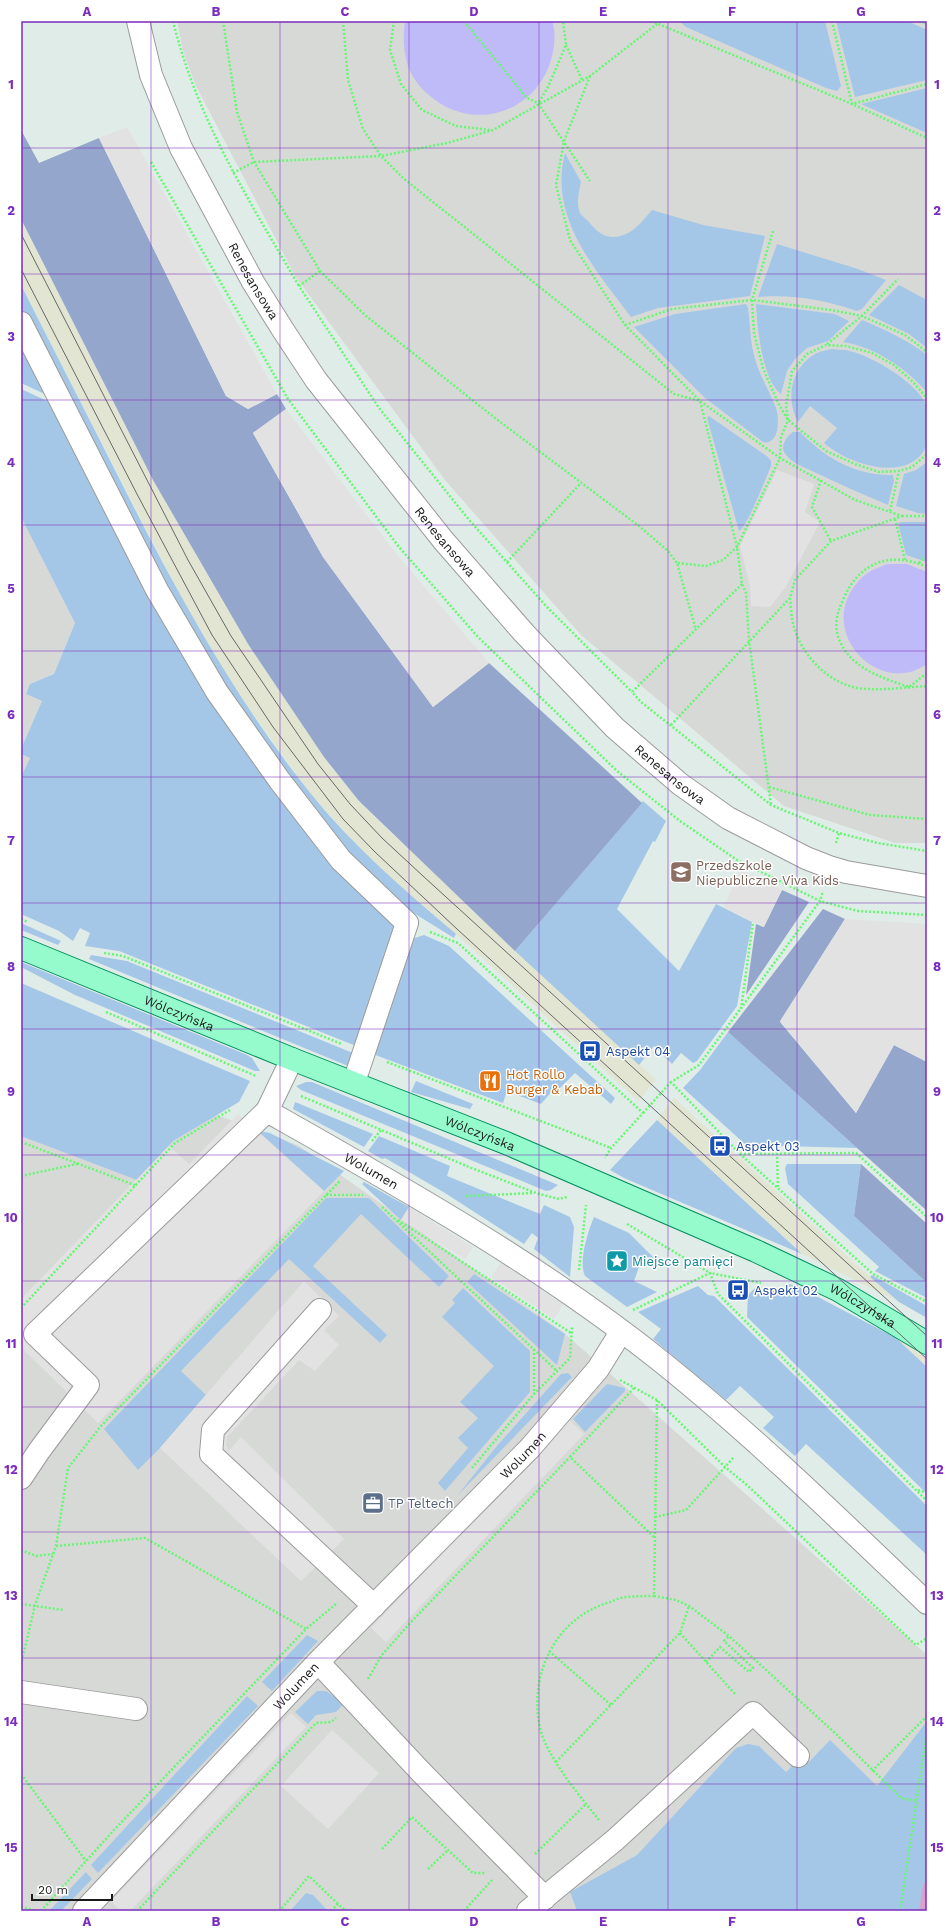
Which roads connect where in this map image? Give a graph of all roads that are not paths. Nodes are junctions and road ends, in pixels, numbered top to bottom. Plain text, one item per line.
1 (138, 21) edge
2 (21, 323) edge
3 (927, 886) edge
4 (21, 948) edge
5 (292, 1059) junction
6 (354, 1082) junction
7 (267, 1111) junction
8 (320, 1310) dead end
9 (624, 1322) junction
10 (927, 1343) edge
11 (21, 1478) edge
12 (927, 1603) edge
13 (374, 1606) junction
14 (318, 1662) junction
15 (21, 1692) edge
16 (136, 1709) dead end
17 (798, 1756) dead end
18 (545, 1898) junction
19 (84, 1911) edge
20 (528, 1911) edge

1 - 3 street, Renesansowa
2 - 6 street
4 - 5 main road, Wólczyńska
5 - 6 main road, Wólczyńska
5 - 7 street
6 - 10 main road, Wólczyńska
7 - 9 street, Wolumen
7 - 11 street
8 - 13 street
9 - 12 street
9 - 13 street, Wolumen
13 - 14 street, Wolumen
14 - 18 street
14 - 19 street, Wolumen
15 - 16 street
17 - 18 street
18 - 20 street

